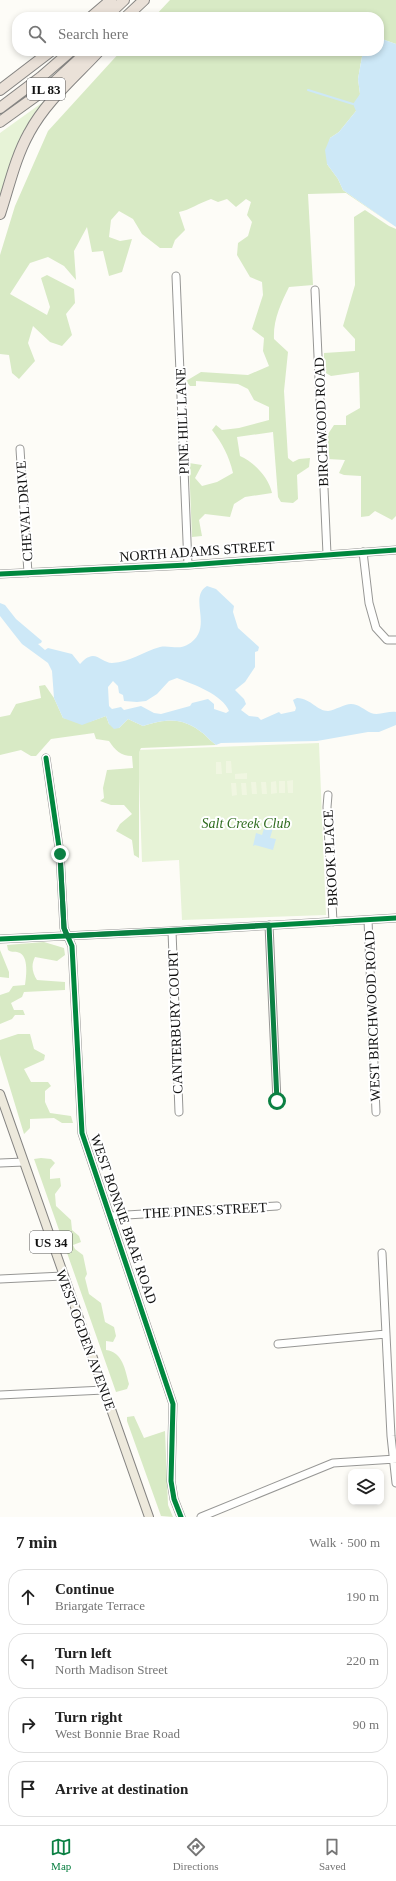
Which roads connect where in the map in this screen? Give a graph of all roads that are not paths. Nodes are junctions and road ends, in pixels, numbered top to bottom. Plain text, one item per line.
1 (111, 0) edge
2 (124, 0) edge
3 (142, 2) edge
4 (97, 12) edge
5 (111, 12) edge
6 (131, 12) edge
7 (133, 12) edge
8 (44, 56) edge
9 (65, 56) edge
10 (83, 56) edge
11 (95, 56) edge
12 (0, 90) edge
13 (0, 108) edge
14 (0, 122) edge
15 (0, 214) edge
16 (176, 276) dead end
17 (315, 290) dead end
18 (20, 449) dead end
19 (396, 550) edge
20 (363, 552) junction
21 (327, 554) junction
22 (188, 565) junction
23 (28, 573) junction
24 (0, 574) edge
25 (396, 640) edge
26 (46, 758) dead end
27 (328, 795) dead end
28 (396, 918) edge
29 (368, 920) junction
30 (333, 922) junction
31 (269, 925) junction
32 (172, 931) junction
33 (67, 936) junction
34 (0, 939) edge
35 (0, 1094) edge
36 (277, 1101) dead end
37 (179, 1112) dead end
38 (376, 1112) dead end
39 (24, 1162) junction
40 (0, 1163) edge
41 (277, 1206) dead end
42 (110, 1216) junction
43 (382, 1253) dead end
44 (63, 1276) junction
45 (0, 1279) edge
46 (386, 1334) junction
47 (278, 1344) dead end
48 (104, 1390) junction
49 (0, 1395) edge
50 (395, 1459) edge
51 (396, 1483) edge
52 (149, 1517) edge
53 (181, 1517) edge
54 (201, 1517) edge

1 - 4 highway
2 - 5 highway
3 - 6 highway
3 - 7 highway
8 - 12 highway
9 - 13 highway, IL 83
10 - 14 highway, IL 83
11 - 15 highway
16 - 22 street, PINE HILL LANE
17 - 21 street, BIRCHWOOD ROAD
18 - 23 street, CHEVAL DRIVE
19 - 20 street, NORTH ADAMS STREET
20 - 21 street, NORTH ADAMS STREET
20 - 25 street
21 - 22 street, NORTH ADAMS STREET
22 - 23 street, NORTH ADAMS STREET
23 - 24 street, NORTH ADAMS STREET
26 - 33 street, WEST BONNIE BRAE ROAD
27 - 30 street, BROOK PLACE
28 - 29 street
29 - 30 street
29 - 38 street, WEST BIRCHWOOD ROAD
30 - 31 street
31 - 32 street
31 - 36 street
32 - 33 street
32 - 37 street, CANTERBURY COURT
33 - 34 street
33 - 42 street, WEST BONNIE BRAE ROAD
35 - 39 main road, WEST OGDEN AVENUE / US 34
39 - 40 street
39 - 44 main road, WEST OGDEN AVENUE / US 34
41 - 42 street, THE PINES STREET
42 - 53 street, WEST BONNIE BRAE ROAD
43 - 46 street
44 - 45 street
44 - 48 main road, WEST OGDEN AVENUE / US 34
46 - 47 street
46 - 50 street
48 - 49 street
48 - 52 main road, WEST OGDEN AVENUE / US 34
50 - 51 street
50 - 54 street

